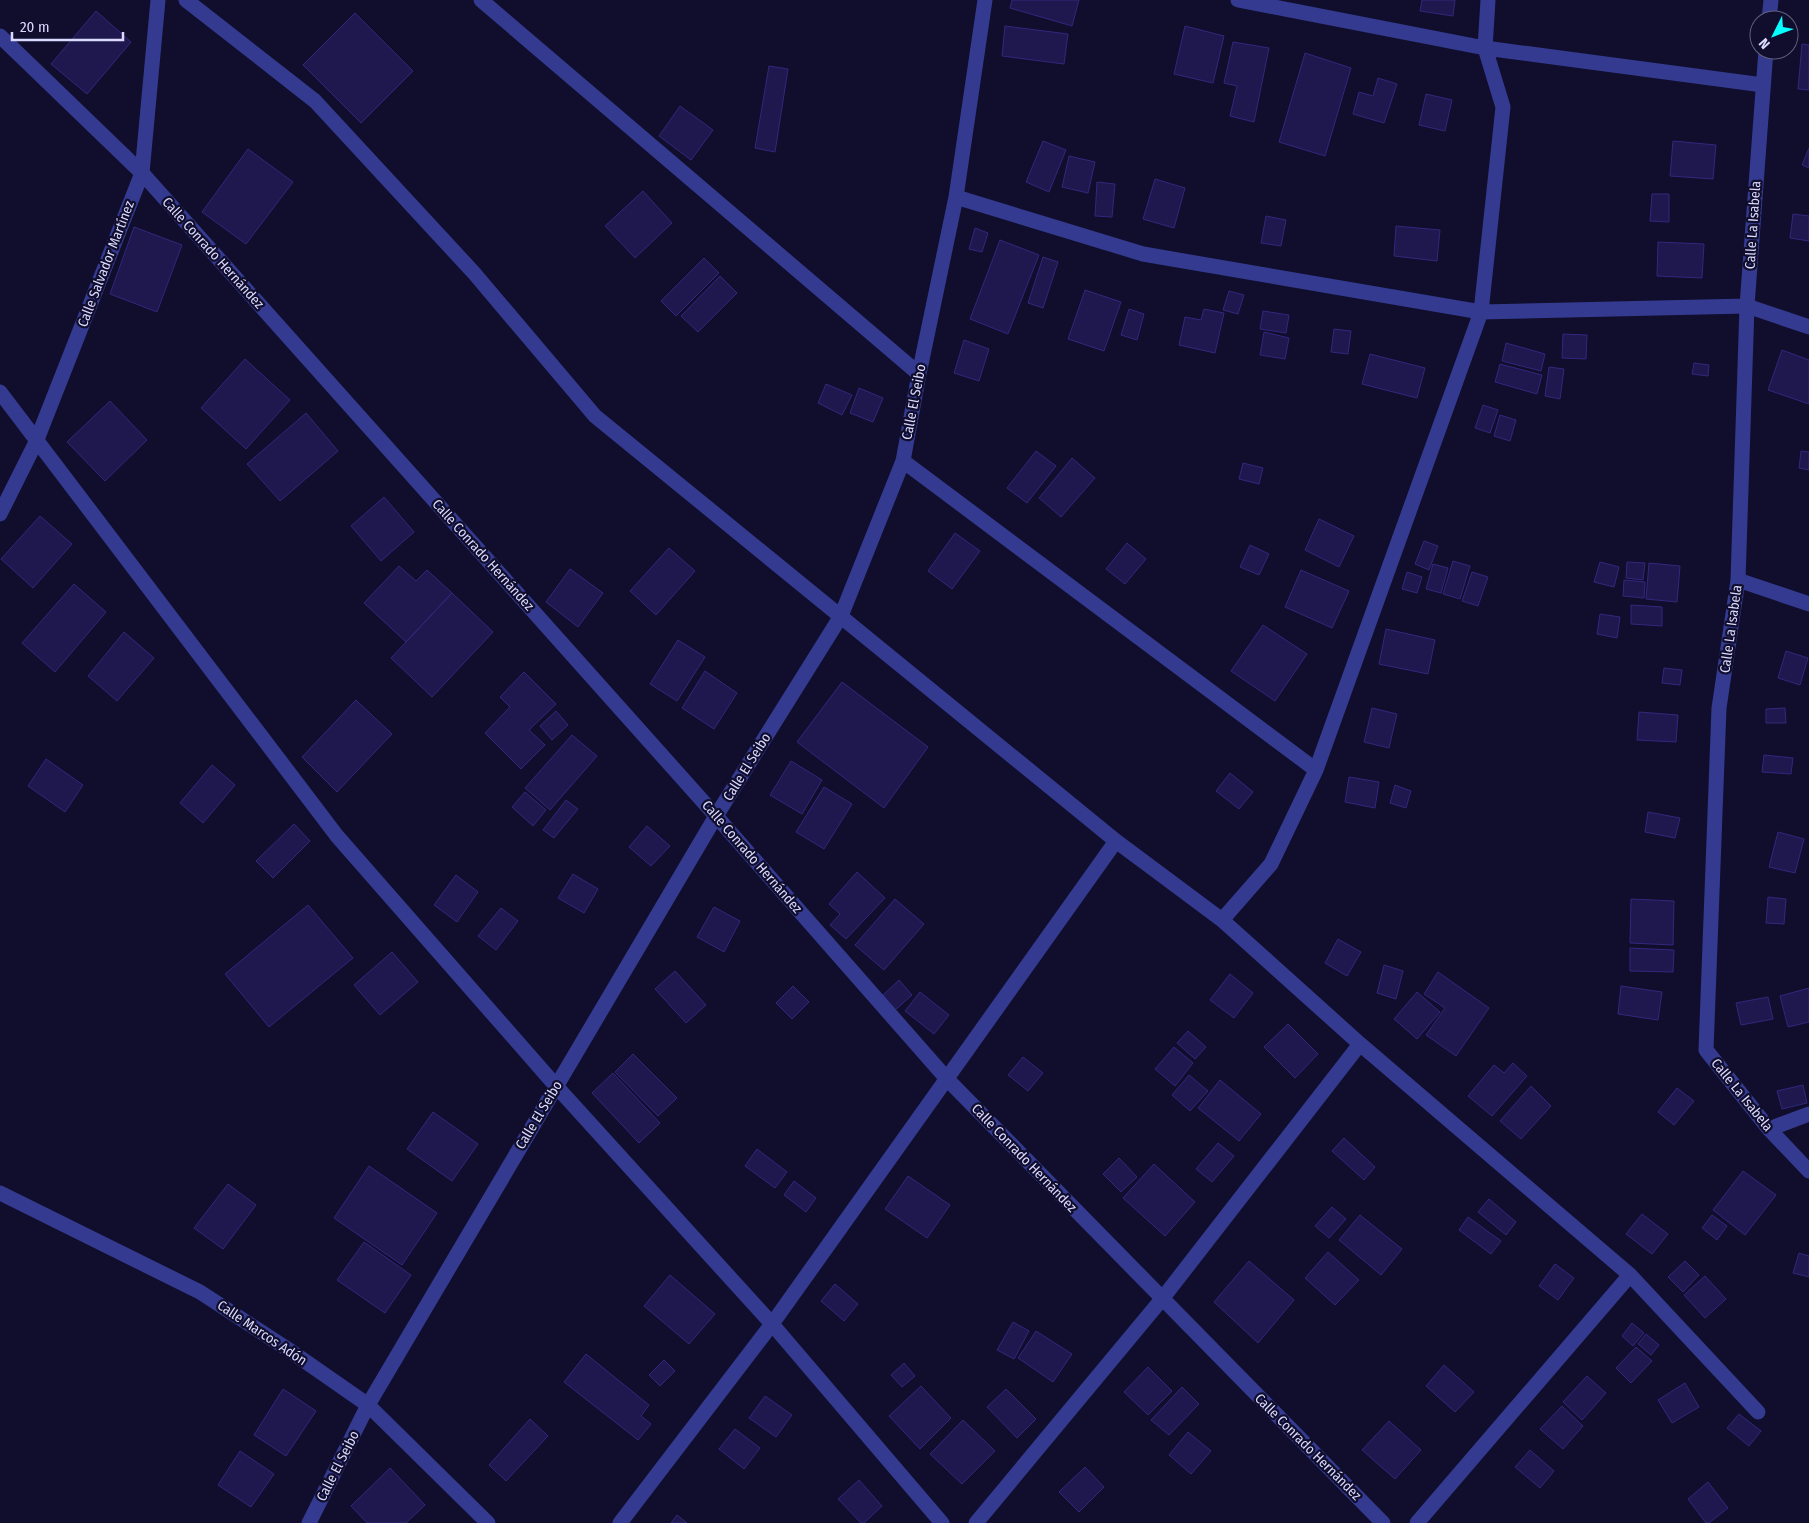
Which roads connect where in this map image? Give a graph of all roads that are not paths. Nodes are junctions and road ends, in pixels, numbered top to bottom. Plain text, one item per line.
1 (158, 0) edge
2 (186, 0) edge
3 (481, 0) edge
4 (985, 0) edge
5 (1238, 0) edge
6 (1488, 0) edge
7 (0, 36) edge
8 (1485, 48) junction
9 (1765, 60) edge
10 (1763, 86) junction
11 (142, 173) junction
12 (956, 197) junction
13 (1747, 306) junction
14 (1481, 312) junction
15 (1809, 326) edge
16 (919, 374) junction
17 (0, 392) edge
18 (36, 442) junction
19 (903, 461) junction
20 (0, 514) edge
21 (1738, 580) junction
22 (1809, 604) edge
23 (841, 616) junction
24 (1316, 770) junction
25 (716, 816) junction
26 (1116, 841) junction
27 (1222, 920) junction
28 (1360, 1044) junction
29 (947, 1079) junction
30 (556, 1086) junction
31 (1809, 1114) edge
32 (1769, 1129) junction
33 (1809, 1171) edge
34 (0, 1193) edge
35 (1630, 1275) junction
36 (1162, 1299) junction
37 (772, 1324) junction
38 (368, 1405) junction
39 (1758, 1412) dead end
40 (309, 1523) edge
41 (488, 1523) edge
42 (620, 1523) edge
43 (942, 1523) edge
44 (976, 1523) edge
45 (1383, 1523) edge
46 (1417, 1523) edge

1 - 11 street, Calle Salvador Martínez
2 - 23 street
3 - 16 street
4 - 12 street, Calle El Seibo
5 - 8 street
6 - 8 street
7 - 11 street, Calle Conrado Hernández
8 - 10 street
8 - 14 street
9 - 10 street, Calle La Isabela
10 - 13 street, Calle La Isabela
11 - 18 street, Calle Salvador Martínez
11 - 25 street, Calle Conrado Hernández
12 - 14 street
12 - 16 street, Calle El Seibo
13 - 14 street
13 - 15 street
13 - 21 street, Calle La Isabela
14 - 24 street
16 - 19 street, Calle El Seibo
17 - 18 street
18 - 20 street, Calle Salvador Martínez
18 - 30 street
19 - 23 street, Calle El Seibo
19 - 24 street
21 - 22 street
21 - 32 street, Calle La Isabela
23 - 25 street, Calle El Seibo
23 - 26 street
24 - 27 street
25 - 29 street, Calle Conrado Hernández
25 - 30 street, Calle El Seibo
26 - 27 street
26 - 29 street
27 - 28 street
28 - 35 street
28 - 36 street
29 - 36 street, Calle Conrado Hernández
29 - 37 street
30 - 37 street
30 - 38 street, Calle El Seibo
31 - 32 street
32 - 33 street, Calle La Isabela
34 - 38 street, Calle Marcos Adón
35 - 39 street
35 - 46 street
36 - 44 street
36 - 45 street, Calle Conrado Hernández
37 - 42 street
37 - 43 street
38 - 40 street, Calle El Seibo
38 - 41 street, Calle Marcos Adón

